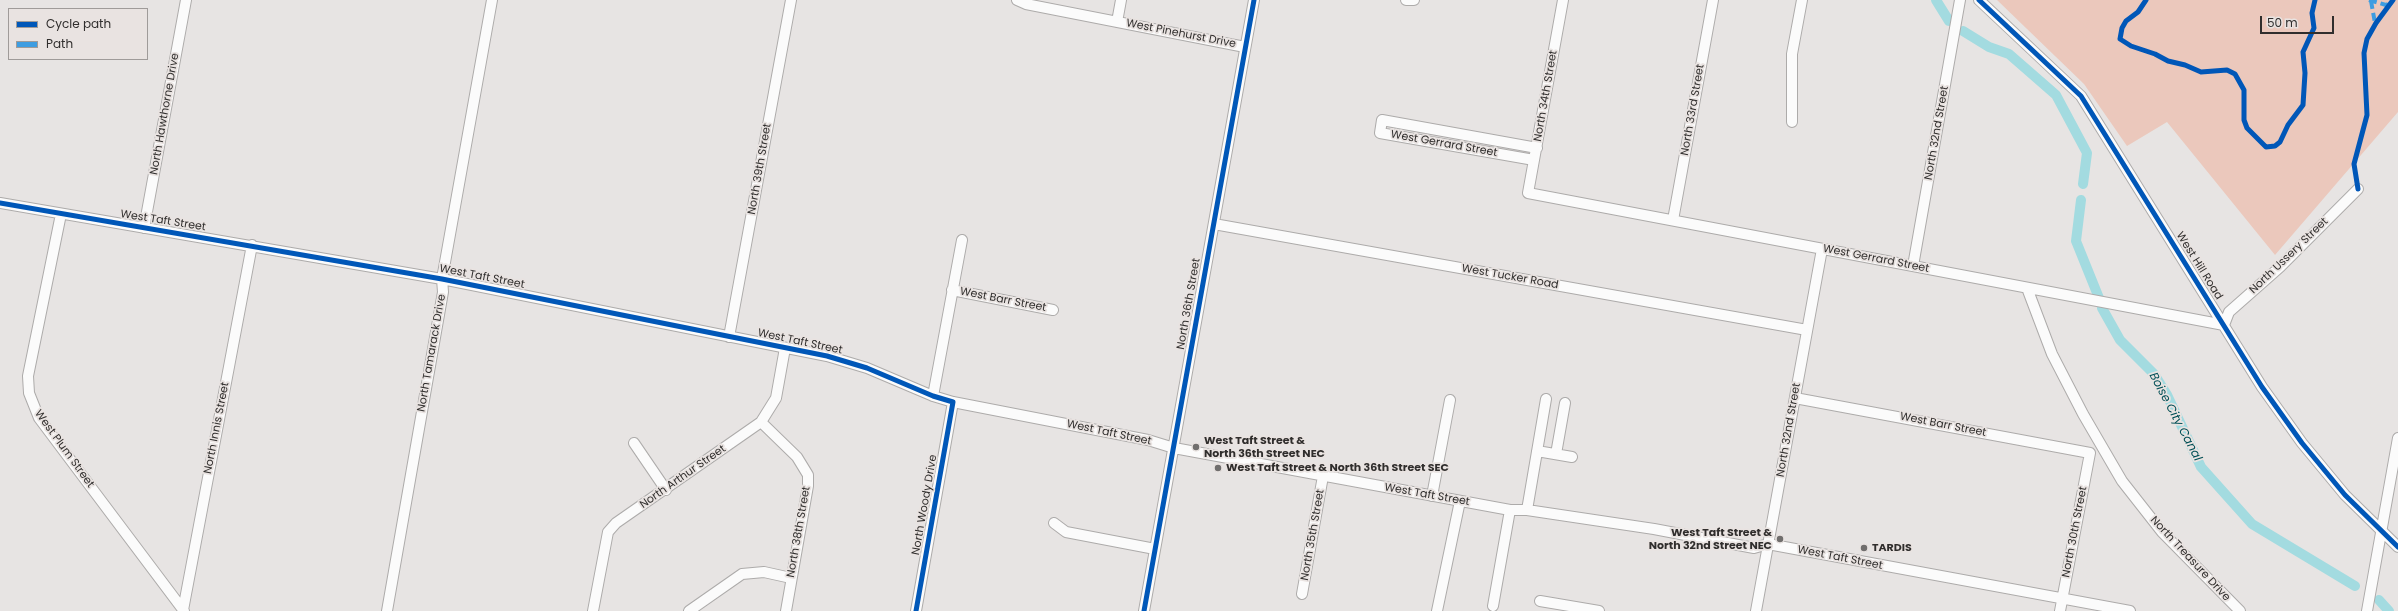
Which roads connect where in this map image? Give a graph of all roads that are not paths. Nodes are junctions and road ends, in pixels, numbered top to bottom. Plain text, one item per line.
1 (186, 0) edge
2 (492, 0) edge
3 (791, 0) edge
4 (1017, 0) edge
5 (1121, 0) edge
6 (1254, 0) edge
7 (1406, 0) edge
8 (1414, 0) edge
9 (1563, 0) edge
10 (1713, 0) edge
11 (1802, 0) edge
12 (1960, 0) edge
13 (1979, 0) edge
14 (1117, 22) junction
15 (1245, 47) junction
16 (1792, 122) dead end
17 (1537, 148) junction
18 (1534, 160) junction
19 (2358, 189) dead end
20 (1528, 193) joint
21 (2, 205) edge
22 (61, 214) junction
23 (1673, 220) junction
24 (1214, 224) junction
25 (144, 228) junction
26 (962, 240) dead end
27 (252, 246) junction
28 (1822, 249) junction
29 (1913, 266) junction
30 (442, 279) junction
31 (2027, 288) junction
32 (952, 290) junction
33 (1053, 310) dead end
34 (2224, 325) junction
35 (1807, 330) junction
36 (729, 337) junction
37 (785, 348) junction
38 (933, 396) junction
39 (1795, 398) junction
40 (1546, 399) dead end
41 (1450, 400) dead end
42 (953, 402) junction
43 (1565, 403) dead end
44 (761, 422) junction
45 (2398, 438) edge
46 (634, 443) dead end
47 (2102, 446) junction
48 (1174, 448) junction
49 (1537, 451) junction
50 (2090, 453) junction
51 (1556, 454) junction
52 (1572, 457) dead end
53 (1323, 476) junction
54 (666, 490) junction
55 (1432, 496) junction
56 (1460, 501) junction
57 (1510, 510) junction
58 (1527, 510) junction
59 (1054, 523) dead end
60 (2381, 530) junction
61 (1768, 544) junction
62 (2398, 547) edge
63 (1155, 549) junction
64 (791, 578) junction
65 (1302, 594) dead end
66 (2062, 600) junction
67 (1540, 601) dead end
68 (1493, 606) dead end
69 (184, 610) edge
70 (387, 611) edge
71 (594, 611) edge
72 (689, 611) edge
73 (786, 611) edge
74 (916, 611) edge
75 (1144, 611) edge
76 (1437, 611) edge
77 (1599, 611) edge
78 (1756, 611) edge
79 (2060, 611) edge
80 (2130, 611) edge
81 (2240, 611) edge
82 (2368, 611) edge

1 - 25 street, North Hawthorne Drive
2 - 30 street, North Tamarack Drive
3 - 36 street, North 39th Street
4 - 14 street, West Pinehurst Drive
5 - 14 street, West Pinehurst Drive
6 - 15 street, North 36th Street
7 - 8 street
9 - 17 street, North 34th Street
10 - 23 street, North 33rd Street
11 - 16 street
12 - 29 street, North 32nd Street
13 - 34 street, West Hill Road
14 - 15 street, West Pinehurst Drive
15 - 24 street, North 36th Street
17 - 18 street, North 34th Street
17 - 18 street, West Gerrard Street
18 - 20 street, North 34th Street
19 - 34 street, North Ussery Street
20 - 23 street, West Gerrard Street
21 - 22 street, West Taft Street
22 - 25 street, West Taft Street
22 - 69 street, West Plum Street
23 - 28 street, West Gerrard Street
24 - 35 street, West Tucker Road
24 - 48 street, North 36th Street
25 - 27 street, West Taft Street
26 - 32 street
27 - 30 street, West Taft Street
27 - 69 street, North Innis Street
28 - 29 street, West Gerrard Street
28 - 35 street, North 32nd Street
29 - 31 street, West Gerrard Street
30 - 36 street, West Taft Street
30 - 70 street, North Tamarack Drive
31 - 34 street, West Gerrard Street
31 - 47 street, North Treasure Drive
32 - 33 street, West Barr Street
32 - 38 street
34 - 60 street, West Hill Road
35 - 39 street, North 32nd Street
36 - 37 street, West Taft Street
37 - 38 street, West Taft Street
37 - 44 street, North Arthur Street
38 - 42 street, West Taft Street
39 - 50 street, West Barr Street
39 - 61 street, North 32nd Street
40 - 49 street
41 - 55 street
42 - 48 street, West Taft Street
42 - 74 street, North Woody Drive
43 - 51 street
44 - 54 street, North Arthur Street
44 - 64 street, North 38th Street
45 - 60 street
46 - 54 street
47 - 50 street
47 - 81 street, North Treasure Drive
48 - 53 street, West Taft Street
48 - 63 street, North 36th Street
49 - 51 street
49 - 58 street
50 - 66 street, North 30th Street
51 - 52 street
53 - 55 street, West Taft Street
53 - 65 street, North 35th Street
54 - 71 street, North Arthur Street
55 - 56 street, West Taft Street
56 - 57 street, West Taft Street
56 - 76 street
57 - 58 street, West Taft Street
57 - 68 street
58 - 61 street, West Taft Street
59 - 63 street
60 - 62 street, West Hill Road
60 - 82 street
61 - 66 street, West Taft Street
61 - 78 street, North 32nd Street
63 - 75 street, North 36th Street
64 - 72 street
64 - 73 street, North 38th Street
66 - 79 street, North 30th Street
66 - 80 street, West Taft Street
67 - 77 street

